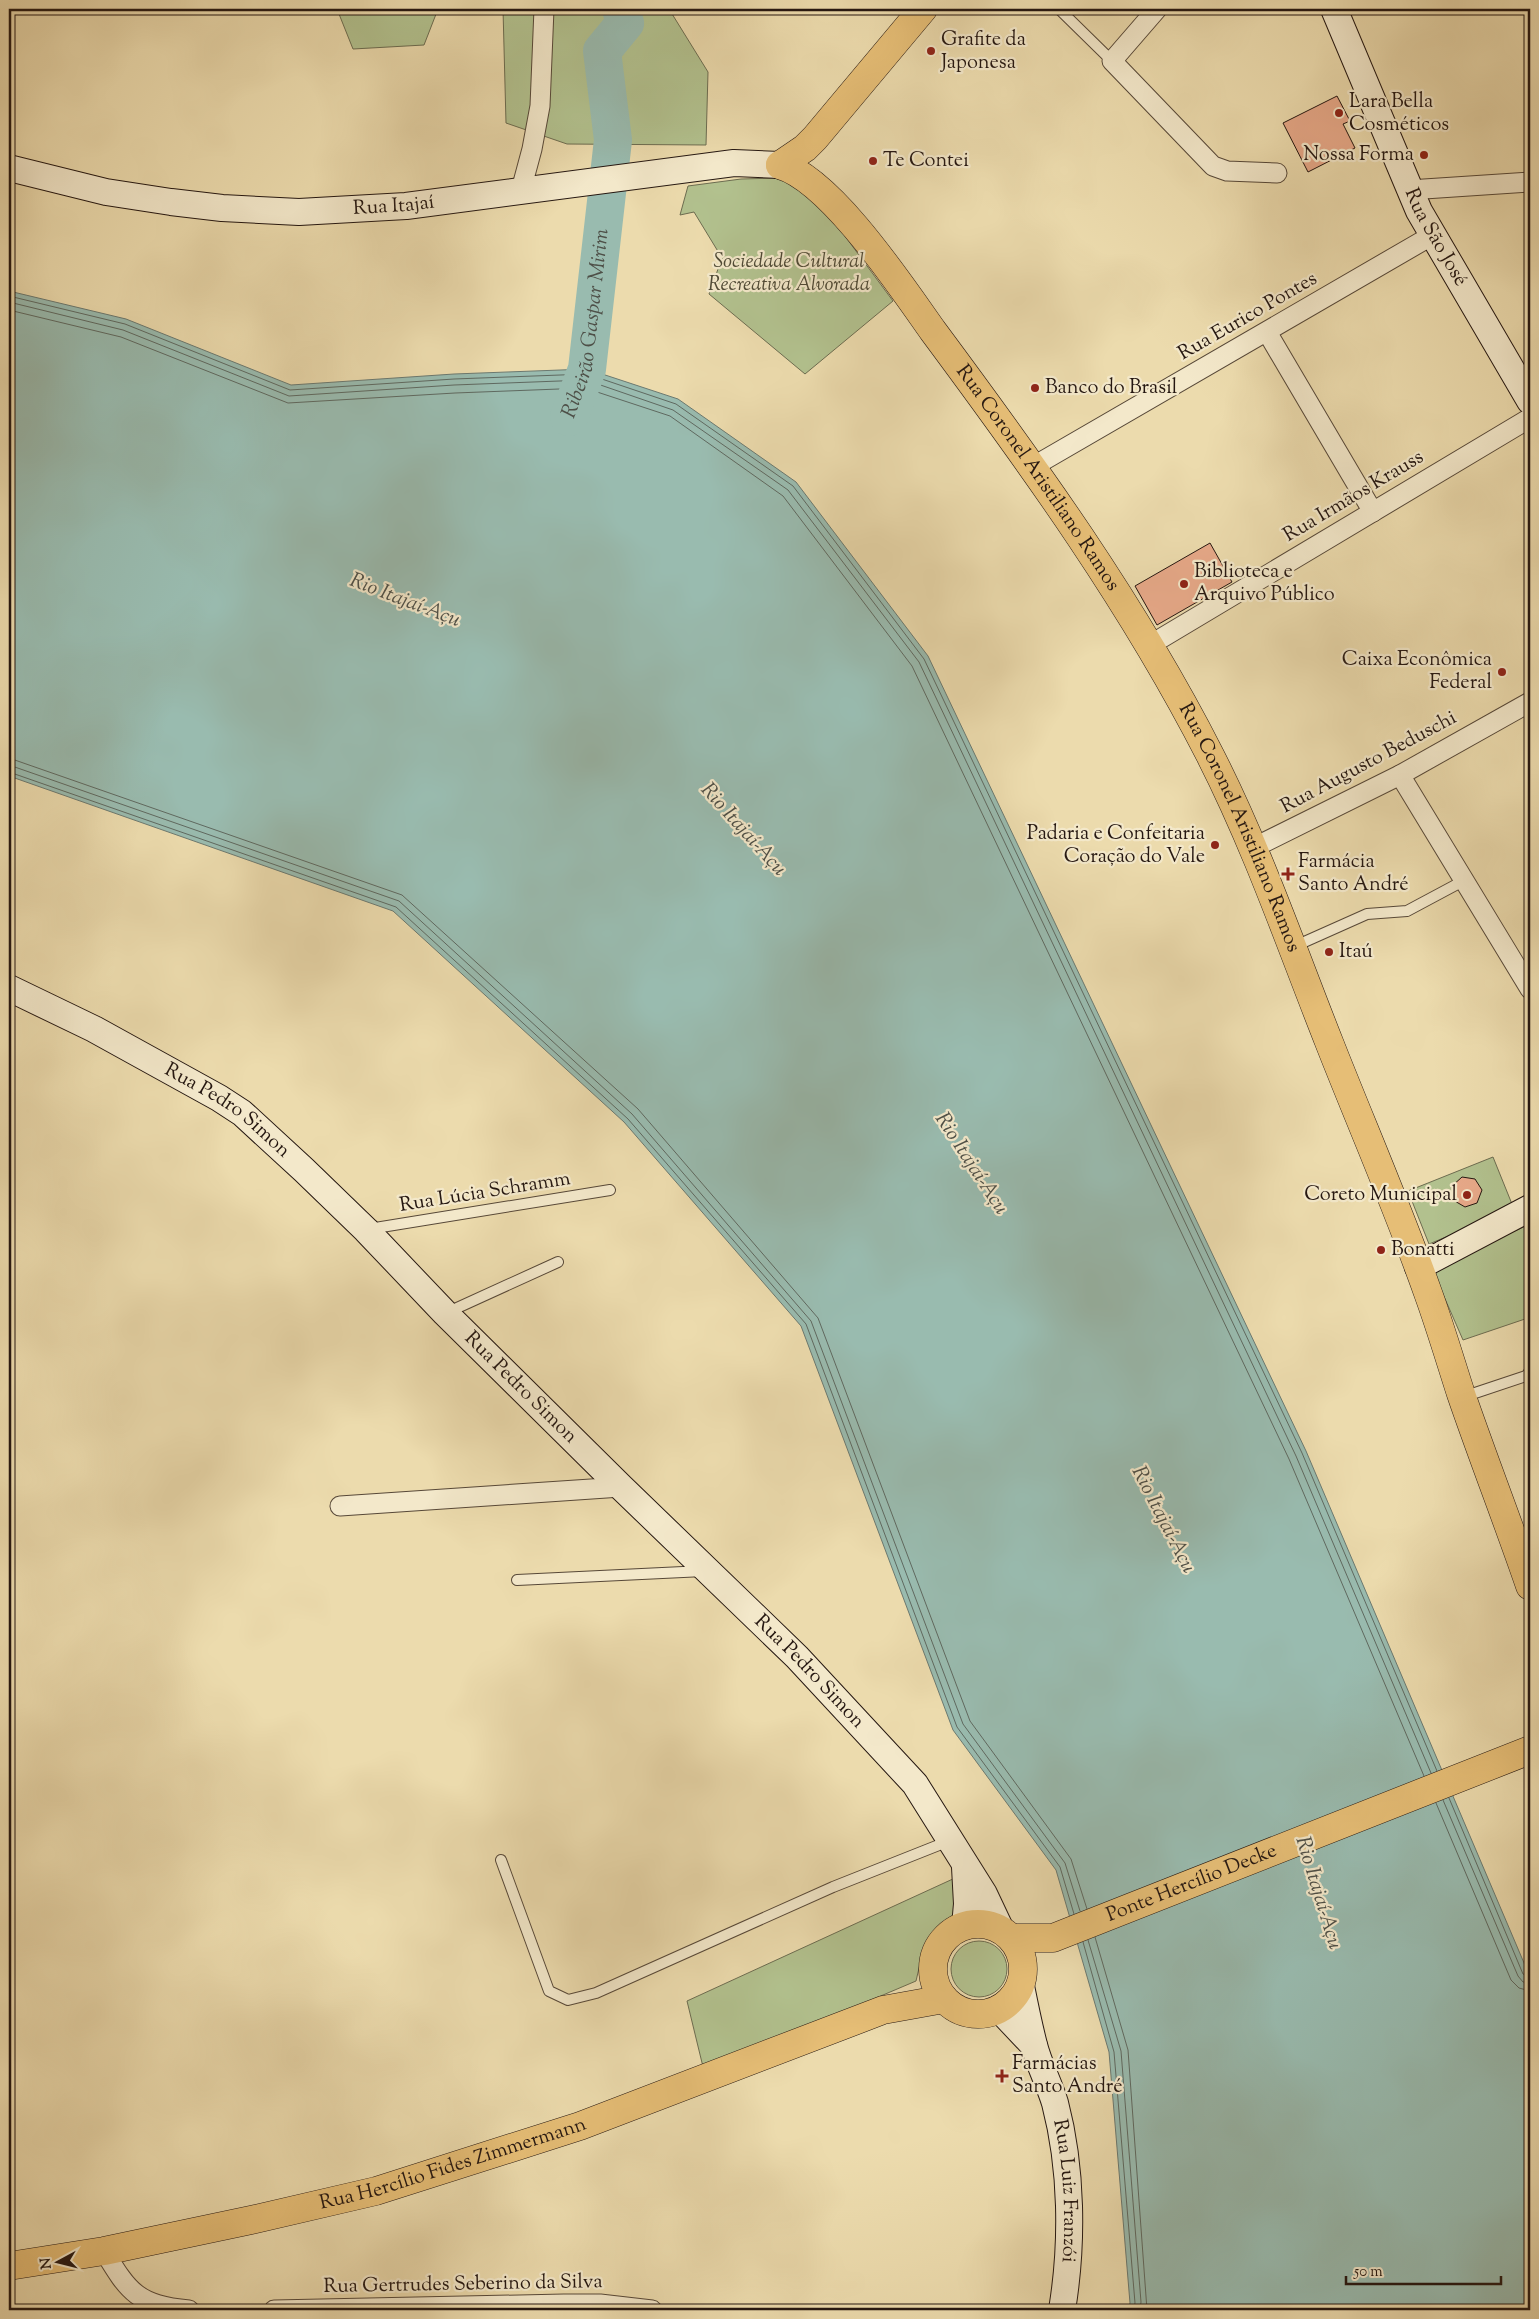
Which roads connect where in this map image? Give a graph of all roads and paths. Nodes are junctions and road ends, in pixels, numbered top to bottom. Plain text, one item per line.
1 (544, 9) edge
2 (923, 9) edge
3 (1059, 9) edge
4 (1157, 9) edge
5 (1334, 9) edge
6 (1112, 61) junction
7 (815, 138) junction
8 (780, 165) junction
9 (9, 168) edge
10 (1277, 173) dead end
11 (805, 176) junction
12 (1530, 182) edge
13 (530, 189) junction
14 (1409, 190) junction
15 (1431, 236) junction
16 (1267, 332) junction
17 (1530, 401) edge
18 (1530, 418) edge
19 (1034, 466) junction
20 (1373, 512) junction
21 (1150, 645) junction
22 (1530, 702) edge
23 (1400, 775) junction
24 (1253, 848) junction
25 (1465, 880) junction
26 (1292, 947) junction
27 (9, 988) edge
28 (1530, 989) edge
29 (610, 1190) dead end
30 (1530, 1208) edge
31 (366, 1230) junction
32 (558, 1262) dead end
33 (1418, 1266) junction
34 (445, 1313) junction
35 (1530, 1371) edge
36 (1462, 1397) junction
37 (621, 1487) junction
38 (340, 1506) dead end
39 (710, 1571) junction
40 (517, 1580) dead end
41 (1530, 1586) edge
42 (1523, 1752) edge
43 (950, 1841) junction
44 (501, 1860) dead end
45 (965, 1867) junction
46 (965, 1926) junction
47 (1006, 1934) junction
48 (1058, 1936) junction
49 (933, 1971) junction
50 (1023, 1978) junction
51 (944, 1999) junction
52 (883, 2010) junction
53 (1000, 2010) junction
54 (1034, 2046) junction
55 (104, 2251) junction
56 (9, 2266) edge
57 (189, 2310) edge
58 (274, 2310) edge
59 (652, 2310) edge
60 (1062, 2310) edge

1 - 13 street
2 - 7 main road
3 - 6 lane
4 - 6 street
5 - 14 street, Rua São José
6 - 10 street
7 - 8 main road
7 - 11 main road
8 - 11 main road, Rua Coronel Aristiliano Ramos
8 - 13 street, Rua Itajaí
9 - 13 street, Rua Itajaí
11 - 19 main road, Rua Coronel Aristiliano Ramos
12 - 14 street
14 - 15 street, Rua São José
15 - 16 street, Rua Eurico Pontes
15 - 17 street, Rua São José
16 - 19 street, Rua Eurico Pontes
16 - 20 street
18 - 20 street, Rua Irmãos Krauss
19 - 21 main road, Rua Coronel Aristiliano Ramos
20 - 21 street, Rua Irmãos Krauss
21 - 24 main road, Rua Coronel Aristiliano Ramos
22 - 23 street, Rua Augusto Beduschi
23 - 24 street, Rua Augusto Beduschi
23 - 25 street
24 - 26 main road, Rua Coronel Aristiliano Ramos
25 - 26 lane
25 - 28 street
26 - 33 main road, Rua Coronel Aristiliano Ramos
27 - 31 street, Rua Pedro Simon
29 - 31 lane, Rua Lúcia Schramm
30 - 33 street
31 - 34 street, Rua Pedro Simon
32 - 34 lane
33 - 36 main road, Rua Coronel Aristiliano Ramos
34 - 37 street, Rua Pedro Simon
35 - 36 lane
36 - 41 main road, Rua Coronel Aristiliano Ramos
37 - 38 street
37 - 39 street, Rua Pedro Simon
39 - 40 lane
39 - 43 street, Rua Pedro Simon
42 - 48 main road, Ponte Hercílio Decke
43 - 44 lane
43 - 45 street, Rua Pedro Simon
45 - 46 street, Rua Pedro Simon
45 - 47 street, Rua Pedro Simon
46 - 47 main road
46 - 49 main road
47 - 48 main road
47 - 50 main road
48 - 50 main road
49 - 51 main road
49 - 52 main road, Rua Hercílio Fides Zimmermann
50 - 53 main road
50 - 54 street, Rua Luiz Franzói
51 - 52 main road, Rua Hercílio Fides Zimmermann
51 - 53 main road
52 - 55 main road, Rua Hercílio Fides Zimmermann
53 - 54 street, Rua Luiz Franzói
54 - 60 street, Rua Luiz Franzói
55 - 56 main road, Rua Hercílio Fides Zimmermann
55 - 57 street
58 - 59 street, Rua Gertrudes Seberino da Silva

